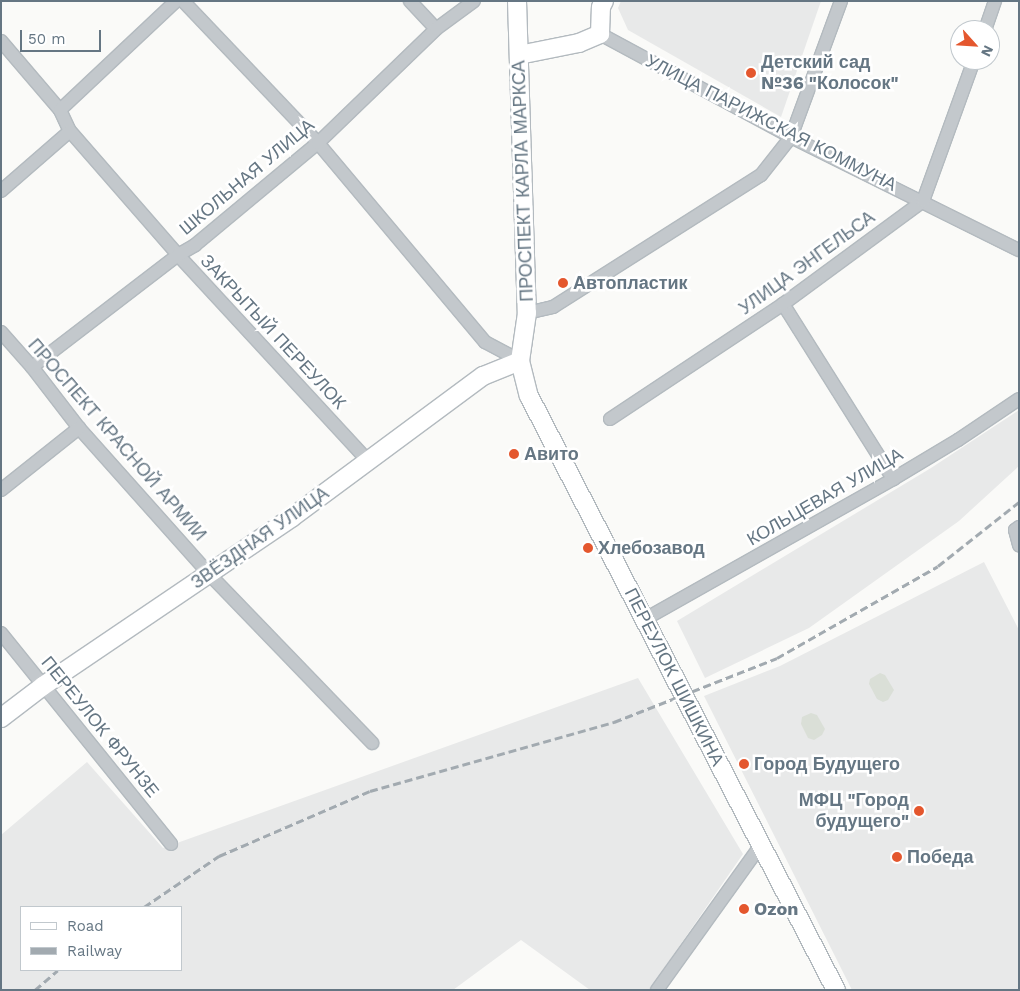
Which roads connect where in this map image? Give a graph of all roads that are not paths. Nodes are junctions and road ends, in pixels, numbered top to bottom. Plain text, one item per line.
1 (176, 1) edge
2 (183, 1) edge
3 (410, 1) edge
4 (474, 1) edge
5 (517, 1) edge
6 (604, 1) edge
7 (841, 1) edge
8 (996, 1) edge
9 (989, 20) edge
10 (436, 29) junction
11 (600, 34) junction
12 (1, 41) edge
13 (519, 55) junction
14 (970, 70) edge
15 (60, 110) junction
16 (70, 130) junction
17 (791, 136) junction
18 (318, 143) junction
19 (1, 191) edge
20 (923, 201) junction
21 (1019, 250) edge
22 (178, 255) junction
23 (783, 304) junction
24 (527, 313) junction
25 (1, 332) edge
26 (520, 361) junction
27 (32, 367) junction
28 (1019, 398) edge
29 (610, 419) dead end
30 (79, 428) junction
31 (368, 462) junction
32 (893, 479) junction
33 (1, 490) edge
34 (1017, 528) edge
35 (1019, 545) edge
36 (209, 574) junction
37 (645, 618) junction
38 (1, 633) edge
39 (44, 686) junction
40 (1, 718) edge
41 (372, 743) dead end
42 (171, 844) dead end
43 (761, 845) junction
44 (657, 990) edge
45 (836, 990) edge

1 - 15 street
2 - 18 street
3 - 10 street
4 - 10 street, ШКОЛЬНАЯ УЛИЦА
5 - 13 main road, ПРОСПЕКТ КАРЛА МАРКСА
6 - 11 main road
7 - 17 street
8 - 9 street
10 - 18 street, ШКОЛЬНАЯ УЛИЦА
11 - 13 main road
11 - 17 street, УЛИЦА ПАРИЖСКАЯ КОММУНА
12 - 15 street, ЗАКРЫТЫЙ ПЕРЕУЛОК
13 - 24 main road, ПРОСПЕКТ КАРЛА МАРКСА
14 - 20 street
15 - 16 street, ЗАКРЫТЫЙ ПЕРЕУЛОК
16 - 19 street
16 - 22 street, ЗАКРЫТЫЙ ПЕРЕУЛОК
17 - 20 street, УЛИЦА ПАРИЖСКАЯ КОММУНА
17 - 24 street
18 - 22 street, ШКОЛЬНАЯ УЛИЦА
18 - 26 street
20 - 21 street, УЛИЦА ПАРИЖСКАЯ КОММУНА
20 - 23 street, УЛИЦА ЭНГЕЛЬСА
22 - 27 street, ШКОЛЬНАЯ УЛИЦА
22 - 31 street, ЗАКРЫТЫЙ ПЕРЕУЛОК
23 - 29 street, УЛИЦА ЭНГЕЛЬСА
23 - 32 street
24 - 26 main road, ПРОСПЕКТ КАРЛА МАРКСА
25 - 27 street, ПРОСПЕКТ КРАСНОЙ АРМИИ
26 - 31 main road, ЗВЁЗДНАЯ УЛИЦА
26 - 37 main road, ПЕРЕУЛОК ШИШКИНА
27 - 30 street, ПРОСПЕКТ КРАСНОЙ АРМИИ
28 - 32 street, КОЛЬЦЕВАЯ УЛИЦА
30 - 33 street
30 - 36 street, ПРОСПЕКТ КРАСНОЙ АРМИИ
31 - 36 main road, ЗВЁЗДНАЯ УЛИЦА
32 - 37 street, КОЛЬЦЕВАЯ УЛИЦА
34 - 35 street
36 - 39 main road, ЗВЁЗДНАЯ УЛИЦА
36 - 41 street, ПРОСПЕКТ КРАСНОЙ АРМИИ
37 - 43 main road, ПЕРЕУЛОК ШИШКИНА
38 - 39 street, ПЕРЕУЛОК ФРУНЗЕ
39 - 40 main road, ЗВЁЗДНАЯ УЛИЦА
39 - 42 street, ПЕРЕУЛОК ФРУНЗЕ
43 - 44 street
43 - 45 main road, ПЕРЕУЛОК ШИШКИНА

